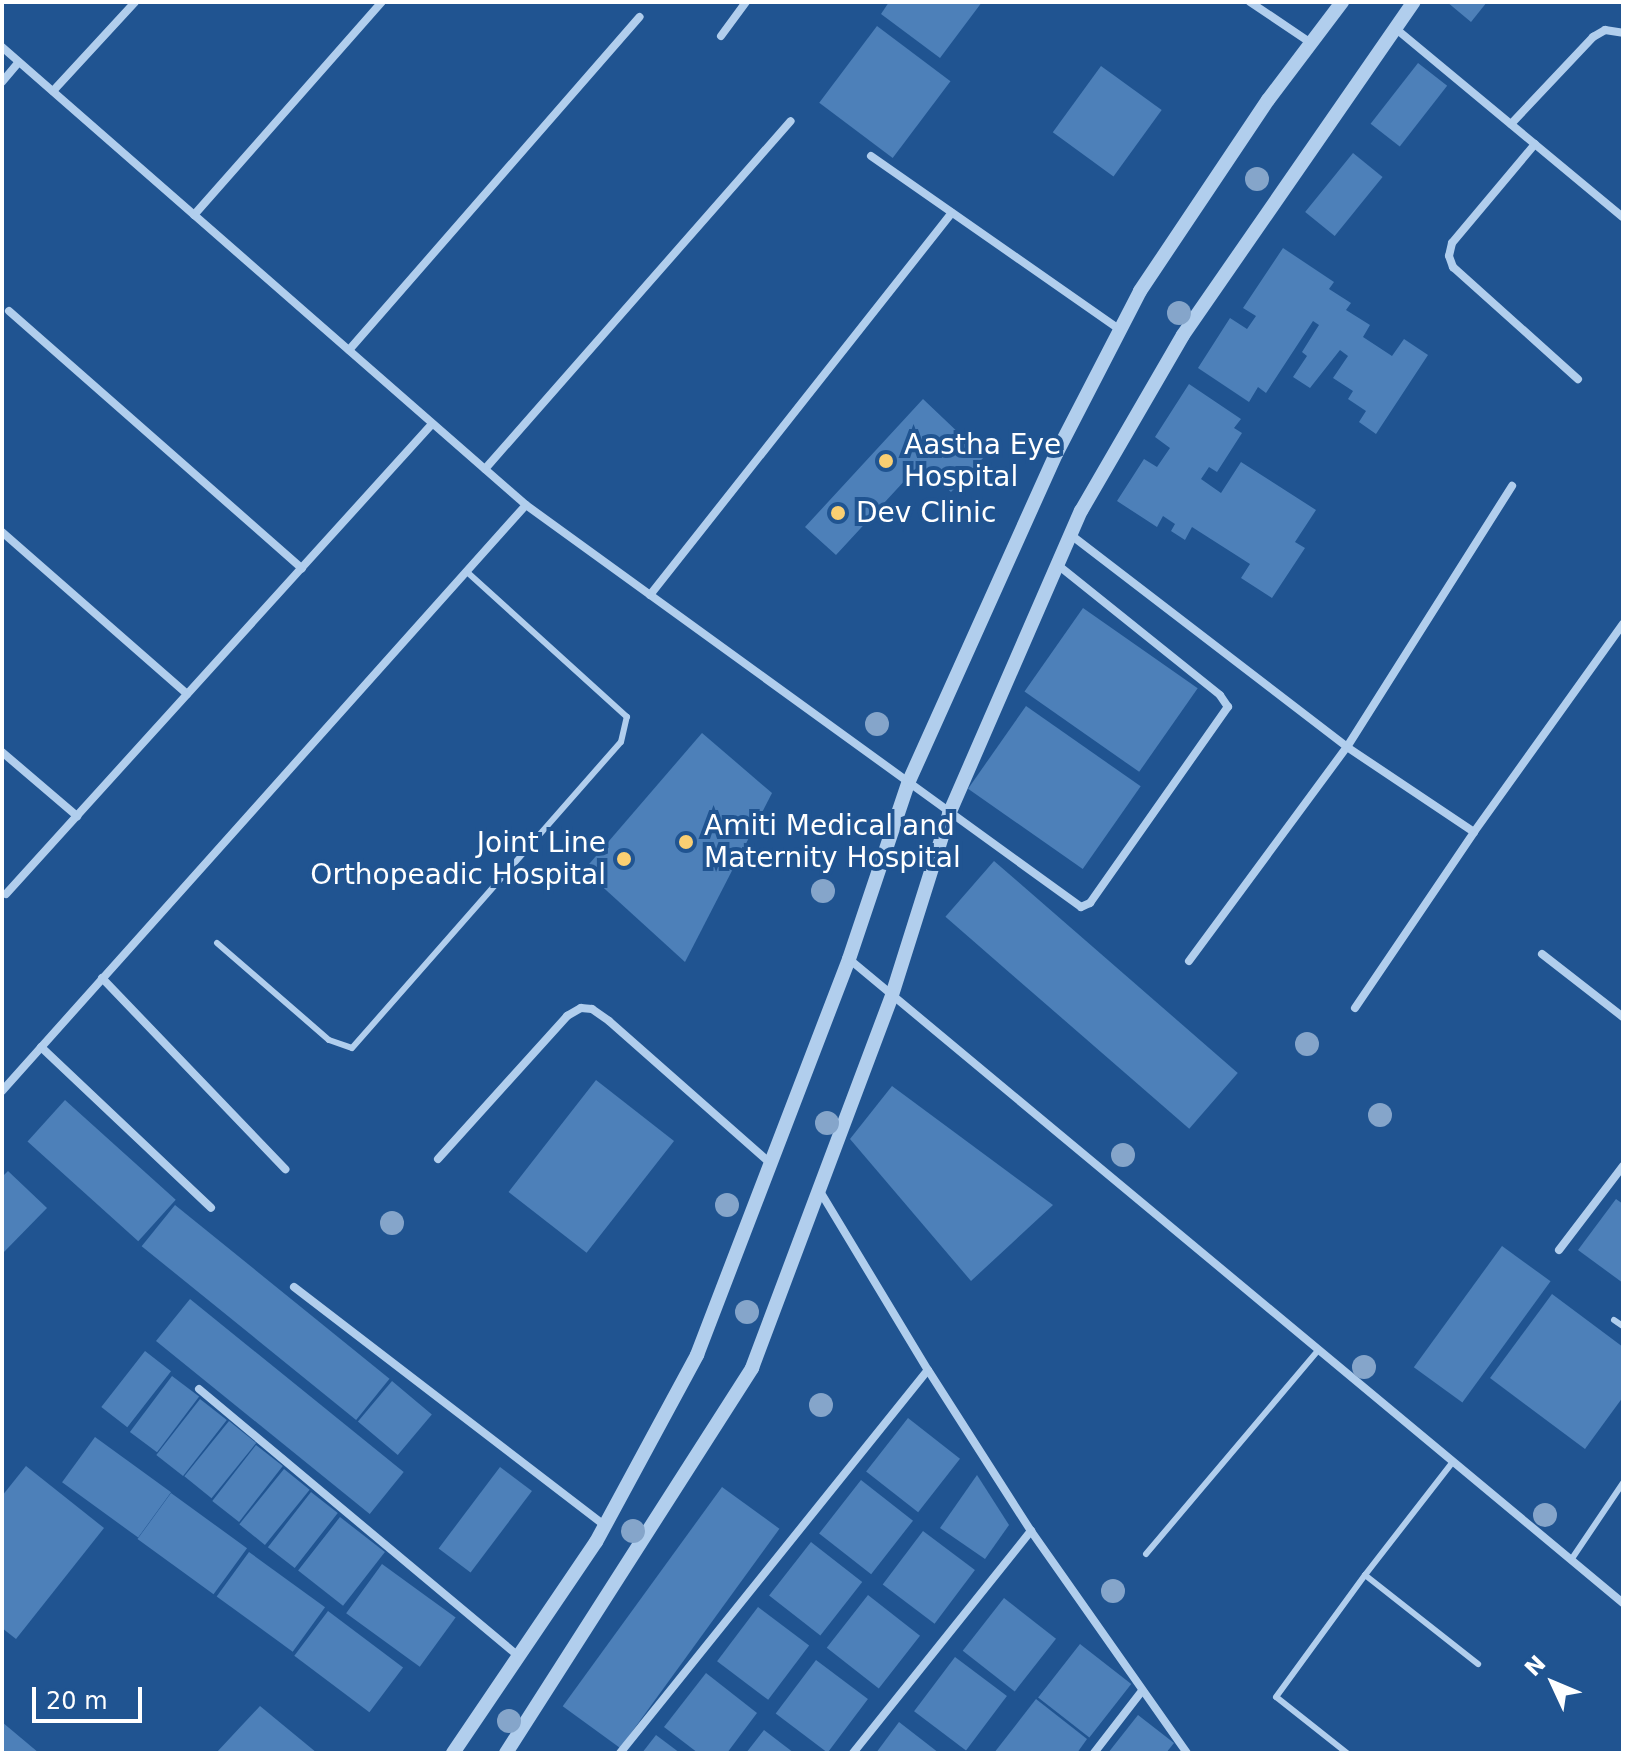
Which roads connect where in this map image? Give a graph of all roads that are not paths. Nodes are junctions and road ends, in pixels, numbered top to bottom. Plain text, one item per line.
1 (135, 2) edge
2 (382, 2) edge
3 (746, 2) edge
4 (1250, 2) edge
5 (1342, 2) edge
6 (1414, 2) edge
7 (639, 17) dead end
8 (1395, 28) junction
9 (1623, 33) edge
10 (721, 36) dead end
11 (1311, 43) junction
12 (2, 47) edge
13 (19, 62) junction
14 (2, 82) edge
15 (53, 91) junction
16 (791, 121) dead end
17 (1511, 124) junction
18 (1535, 144) junction
19 (871, 156) dead end
20 (952, 213) junction
21 (194, 215) junction
22 (1623, 217) edge
23 (9, 311) dead end
24 (1120, 330) junction
25 (349, 350) junction
26 (1578, 379) dead end
27 (432, 424) junction
28 (485, 469) junction
29 (1512, 486) dead end
30 (526, 505) junction
31 (2, 532) edge
32 (1071, 535) junction
33 (1057, 564) junction
34 (302, 568) junction
35 (466, 571) junction
36 (650, 595) junction
37 (1623, 624) edge
38 (187, 694) junction
39 (1347, 747) junction
40 (2, 752) edge
41 (909, 781) junction
42 (949, 814) junction
43 (77, 816) junction
44 (1474, 832) junction
45 (6, 894) dead end
46 (217, 943) dead end
47 (1542, 954) dead end
48 (849, 959) junction
49 (1189, 961) dead end
50 (102, 978) junction
51 (892, 995) junction
52 (1355, 1008) dead end
53 (1623, 1017) edge
54 (41, 1047) junction
55 (4, 1085) edge
56 (438, 1159) dead end
57 (771, 1164) junction
58 (1623, 1166) edge
59 (285, 1169) dead end
60 (818, 1187) junction
61 (211, 1208) dead end
62 (1559, 1250) dead end
63 (294, 1287) dead end
64 (1614, 1320) dead end
65 (1623, 1326) edge
66 (1317, 1352) junction
67 (928, 1370) junction
68 (199, 1389) dead end
69 (1452, 1463) junction
70 (1623, 1483) edge
71 (605, 1526) junction
72 (1031, 1531) junction
73 (1146, 1554) dead end
74 (1571, 1560) junction
75 (1365, 1575) junction
76 (1623, 1603) edge
77 (519, 1657) junction
78 (1478, 1664) dead end
79 (1142, 1691) junction
80 (453, 1753) edge
81 (506, 1753) edge
82 (620, 1753) edge
83 (853, 1753) edge
84 (1094, 1753) edge
85 (1187, 1753) edge
86 (1347, 1753) edge

1 - 15 street
2 - 21 street
3 - 10 street
4 - 11 street
5 - 11 street
6 - 8 street
7 - 25 street
8 - 17 street
8 - 32 street
9 - 17 street
11 - 24 street
12 - 13 street
13 - 14 street
13 - 15 street
15 - 21 street
16 - 28 street
17 - 18 street
18 - 22 street
18 - 26 street
19 - 20 street
20 - 24 street
20 - 36 street
21 - 25 street
23 - 34 street
24 - 41 street
25 - 27 street
27 - 28 street
27 - 34 street
28 - 30 street
29 - 39 street
30 - 35 street
30 - 36 street
31 - 38 street
32 - 33 street
32 - 39 street
33 - 42 street
33 - 42 street
34 - 38 street
35 - 46 lane
35 - 50 street
36 - 41 street
37 - 44 street
38 - 43 street
39 - 44 street
39 - 49 street
40 - 43 street
41 - 42 street
41 - 48 street
42 - 51 street
43 - 45 street
44 - 52 street
47 - 53 street
48 - 51 street
48 - 57 street
50 - 54 street
50 - 59 street
51 - 60 street
51 - 66 street
54 - 55 street
54 - 61 street
56 - 57 street
57 - 71 street
58 - 62 street
60 - 67 street
60 - 81 street
63 - 71 street
64 - 65 lane
66 - 69 street
66 - 73 lane
67 - 72 street
67 - 82 street
68 - 77 street
69 - 74 street
69 - 75 lane
70 - 74 lane
71 - 77 street
72 - 79 street
72 - 83 street
74 - 76 street
75 - 78 lane
75 - 86 lane
77 - 80 street
79 - 84 street
79 - 85 street

